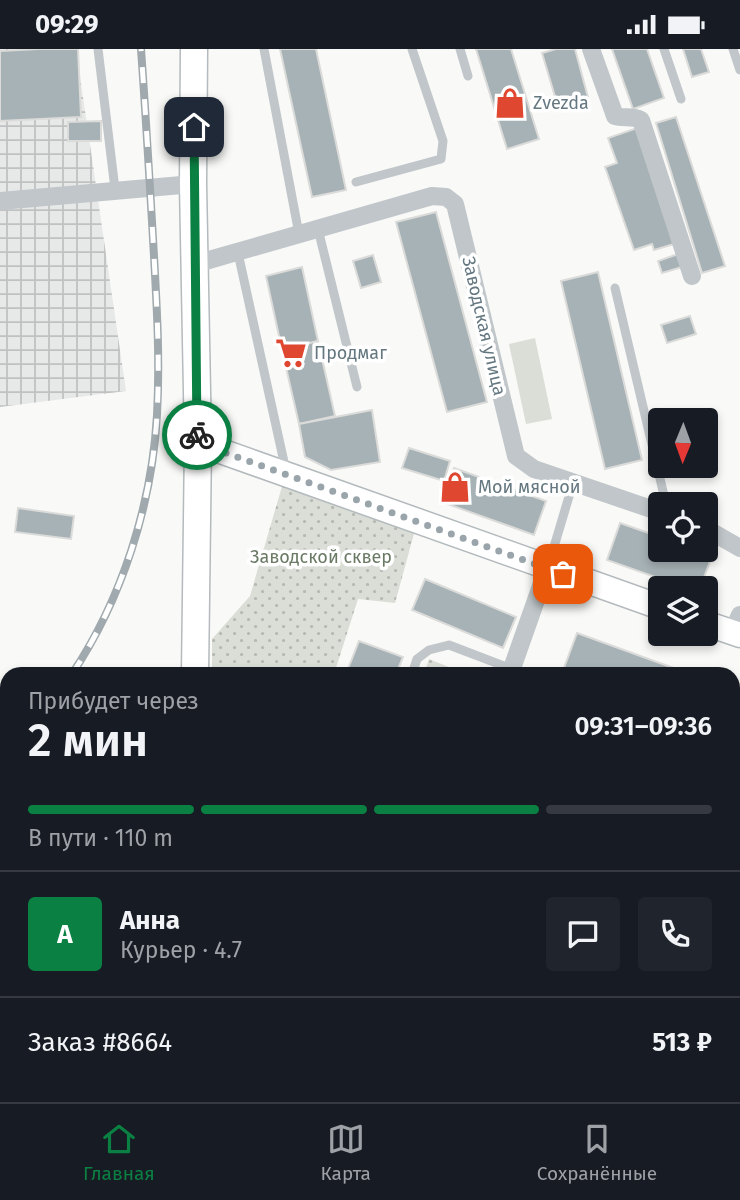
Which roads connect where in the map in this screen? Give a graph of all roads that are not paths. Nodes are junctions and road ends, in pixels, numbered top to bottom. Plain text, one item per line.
1 (98, 49) edge
2 (194, 49) edge
3 (264, 49) edge
4 (412, 49) edge
5 (460, 49) edge
6 (591, 49) edge
7 (664, 49) edge
8 (733, 49) edge
9 (740, 70) edge
10 (468, 76) dead end
11 (681, 99) dead end
12 (356, 181) dead end
13 (193, 184) junction
14 (115, 189) junction
15 (0, 201) edge
16 (318, 229) junction
17 (299, 234) junction
18 (237, 253) junction
19 (195, 264) junction
20 (692, 275) dead end
21 (615, 288) dead end
22 (357, 387) dead end
23 (198, 443) junction
24 (284, 462) dead end
25 (573, 483) junction
26 (663, 492) edge
27 (648, 508) edge
28 (718, 535) edge
29 (740, 548) edge
30 (547, 569) junction
31 (648, 603) edge
32 (718, 625) edge
33 (738, 627) edge
34 (195, 667) edge
35 (414, 667) edge
36 (500, 667) edge
37 (513, 667) edge

1 - 14 lane
2 - 13 main road
3 - 17 lane
4 - 12 lane
5 - 10 lane
6 - 20 street
7 - 11 lane
8 - 9 lane
13 - 14 street
13 - 19 main road
14 - 15 street
16 - 17 street, Заводская улица
16 - 22 lane
16 - 25 street, Заводская улица
17 - 18 street, Заводская улица
18 - 19 street, Заводская улица
18 - 24 lane
19 - 23 main road
21 - 26 lane
23 - 30 main road
23 - 34 main road
25 - 27 street, Заводская улица
25 - 30 lane
28 - 29 street
30 - 31 main road
30 - 37 street
32 - 33 main road
35 - 36 lane

